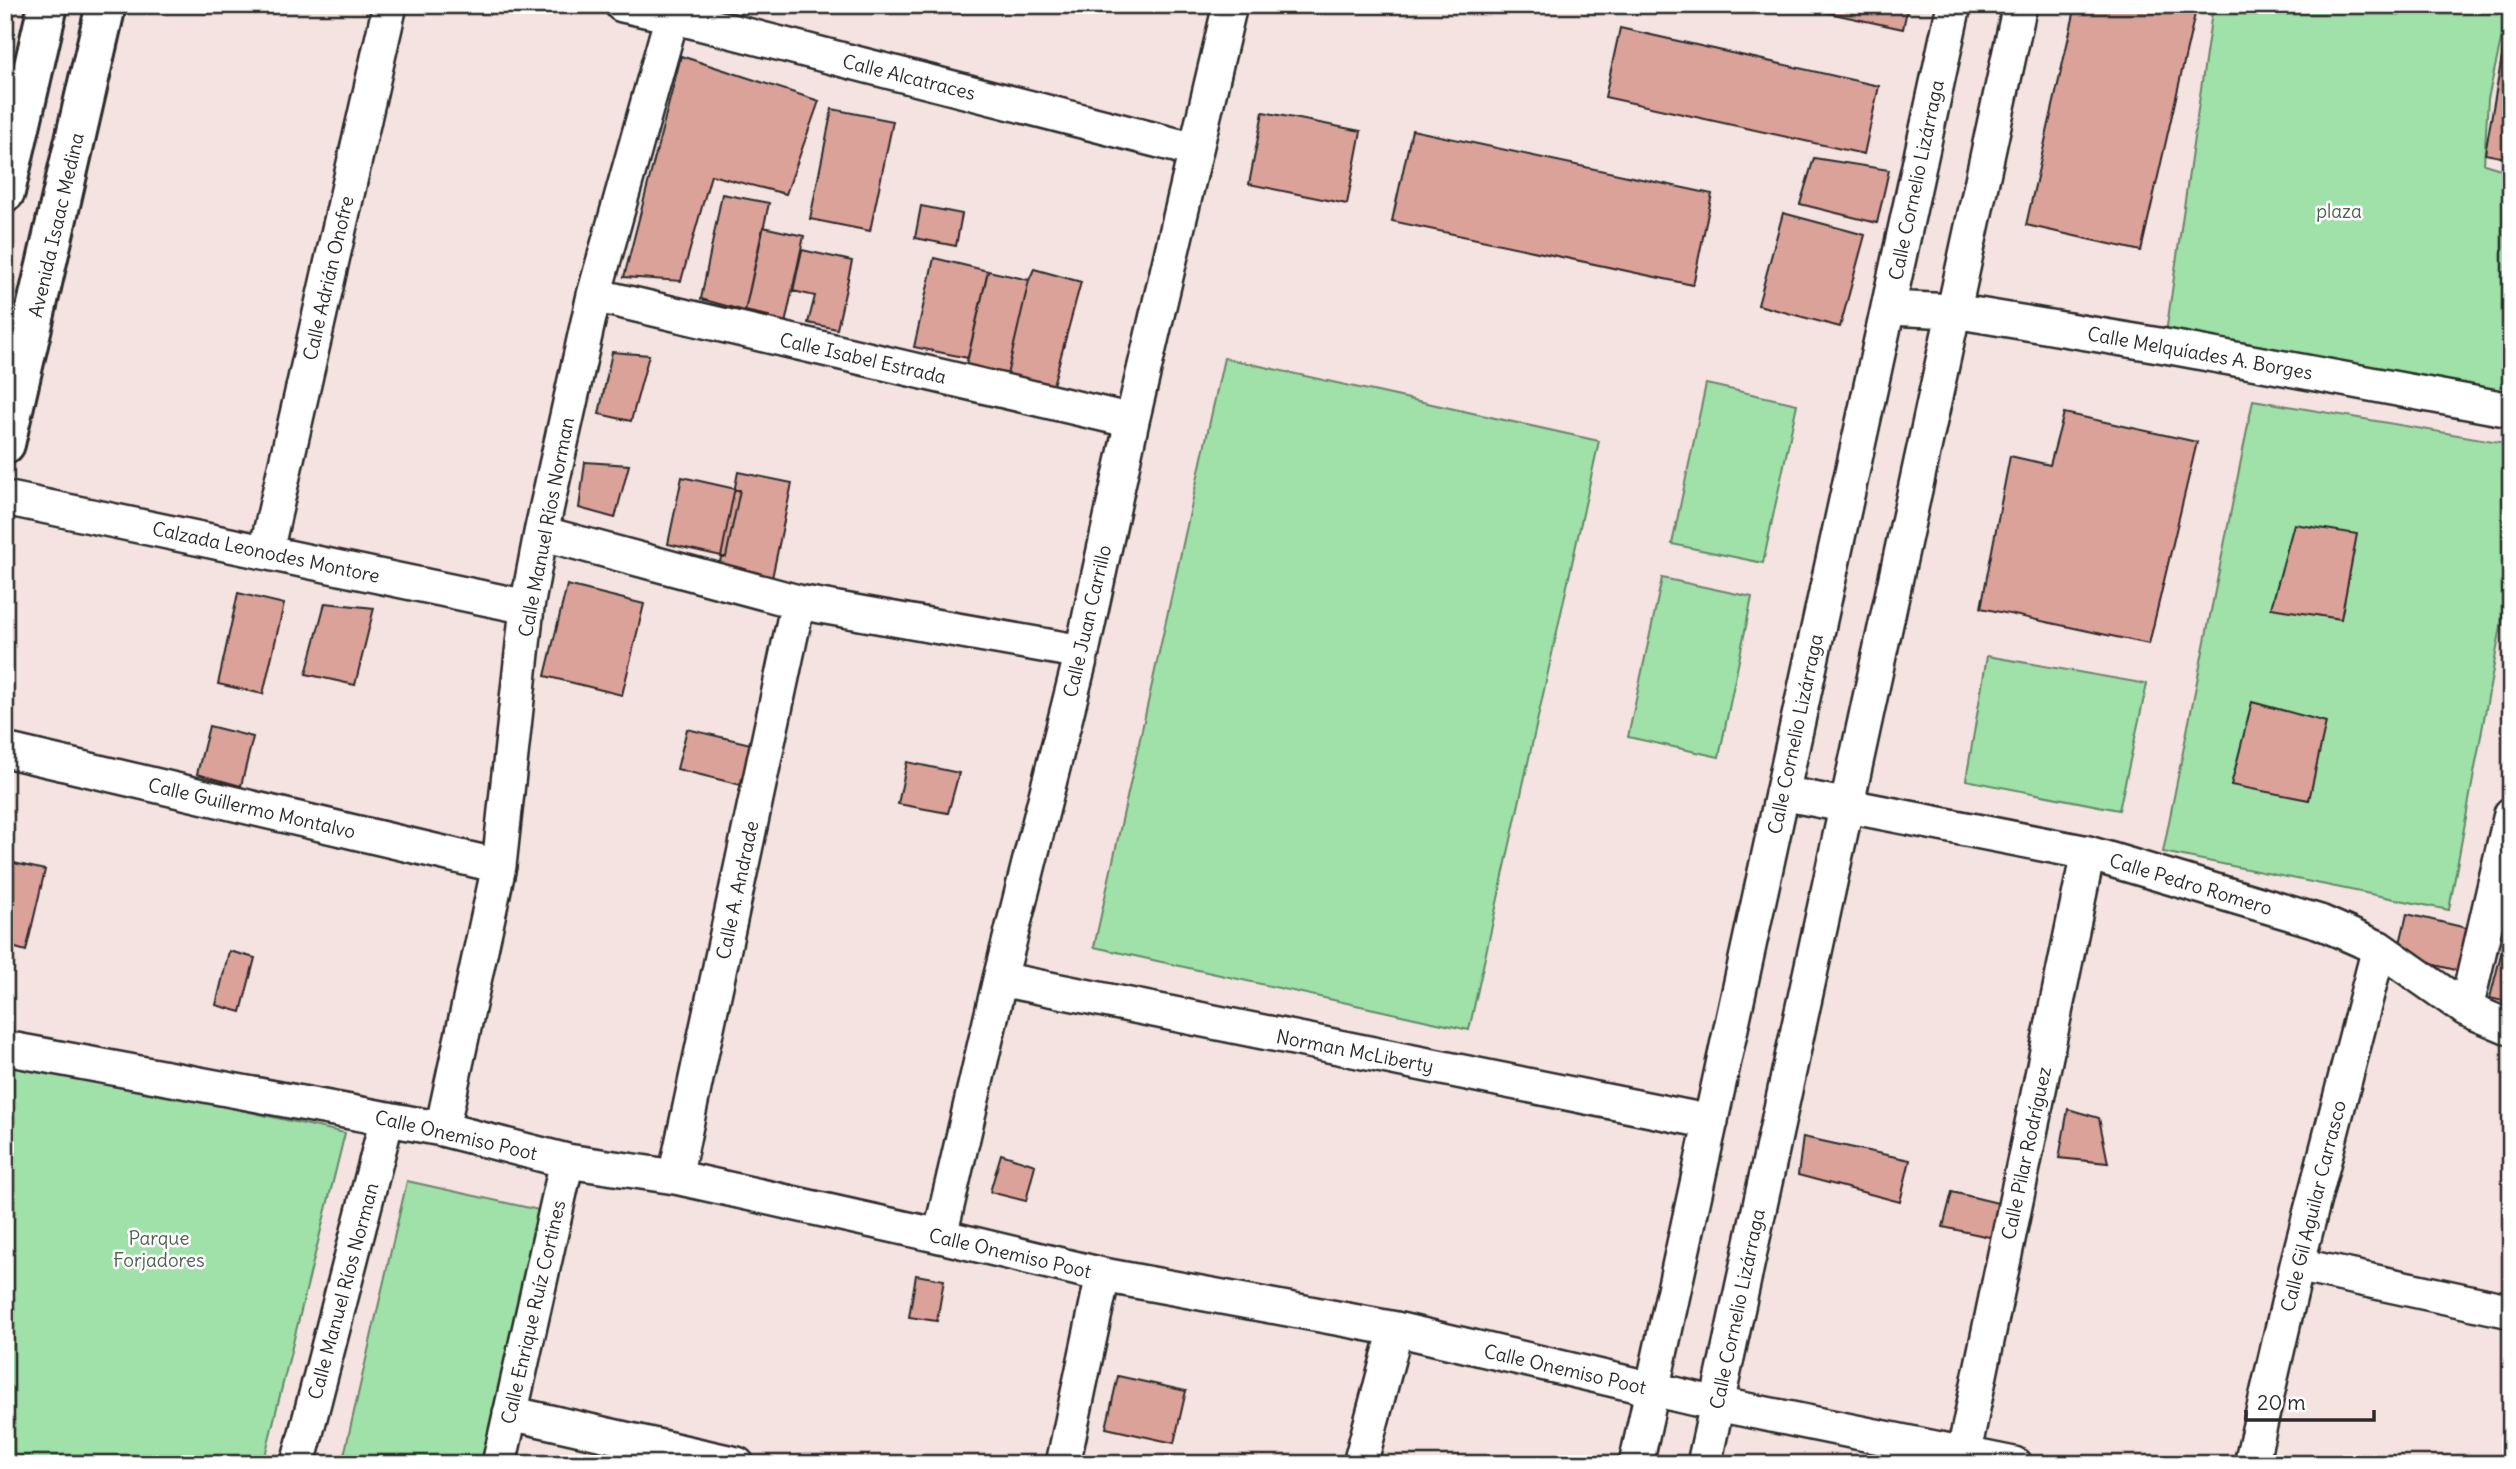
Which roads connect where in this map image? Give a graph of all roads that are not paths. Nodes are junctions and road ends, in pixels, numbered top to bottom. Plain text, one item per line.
1 (48, 5) edge
2 (106, 5) edge
3 (390, 5) edge
4 (622, 5) edge
5 (1230, 5) edge
6 (1954, 5) edge
7 (2020, 5) edge
8 (672, 16) junction
9 (1195, 150) junction
10 (5, 192) edge
11 (594, 295) junction
12 (1888, 307) junction
13 (1954, 311) junction
14 (2511, 410) edge
15 (1132, 421) junction
16 (5, 444) edge
17 (5, 498) edge
18 (541, 533) junction
19 (266, 551) junction
20 (798, 602) junction
21 (527, 607) junction
22 (1082, 652) junction
23 (5, 750) edge
24 (1782, 793) junction
25 (1846, 807) junction
26 (2511, 814) edge
27 (2088, 853) junction
28 (499, 866) junction
29 (2379, 948) junction
30 (1000, 979) junction
31 (2466, 1009) junction
32 (2511, 1028) edge
33 (5, 1048) edge
34 (387, 1119) junction
35 (1711, 1122) junction
36 (442, 1129) junction
37 (567, 1161) junction
38 (675, 1177) junction
39 (940, 1236) junction
40 (2297, 1265) junction
41 (1103, 1275) junction
42 (2511, 1311) edge
43 (1396, 1329) junction
44 (1652, 1389) junction
45 (1717, 1404) junction
46 (510, 1413) junction
47 (1964, 1452) junction
48 (298, 1464) edge
49 (499, 1464) edge
50 (737, 1464) edge
51 (1063, 1464) edge
52 (1360, 1464) edge
53 (1636, 1464) edge
54 (1704, 1464) edge
55 (2014, 1464) edge
56 (2251, 1464) edge

1 - 10 main road
2 - 16 main road, Avenida Isaac Medina
3 - 19 street, Calle Adrián Onofre
4 - 8 street, Calle Alcatraces
5 - 9 street, Calle Juan Carrillo
6 - 12 street, Calle Cornelio Lizárraga
7 - 13 street, Calle Cornelio Lizárraga
8 - 9 street, Calle Alcatraces
8 - 11 street, Calle Manuel Ríos Norman
9 - 15 street, Calle Juan Carrillo
11 - 15 street, Calle Isabel Estrada
11 - 18 street, Calle Manuel Ríos Norman
12 - 13 street, Calle Melquíades A. Borges
12 - 24 street, Calle Cornelio Lizárraga
13 - 14 street, Calle Melquíades A. Borges
13 - 25 street, Calle Cornelio Lizárraga
15 - 22 street, Calle Juan Carrillo
17 - 19 street, Calzada Leonodes Montore
18 - 20 street
18 - 21 street, Calle Manuel Ríos Norman
19 - 21 street, Calzada Leonodes Montore
20 - 22 street
20 - 38 street, Calle A. Andrade
21 - 28 street, Calle Manuel Ríos Norman
22 - 30 street, Calle Juan Carrillo
23 - 28 street, Calle Guillermo Montalvo
24 - 25 street, Calle Pedro Romero
24 - 35 street, Calle Cornelio Lizárraga
25 - 27 street, Calle Pedro Romero
25 - 45 street, Calle Cornelio Lizárraga
26 - 31 street
27 - 29 street, Calle Pedro Romero
27 - 47 street, Calle Pilar Rodríguez
28 - 36 street, Calle Manuel Ríos Norman
29 - 31 street, Calle Pedro Romero
29 - 40 street, Calle Gil Aguilar Carrasco
30 - 35 street, Norman McLiberty
30 - 39 street, Calle Juan Carrillo
31 - 32 street, Calle Pedro Romero
33 - 34 street, Calle Onemiso Poot
34 - 36 street, Calle Onemiso Poot
34 - 48 street, Calle Manuel Ríos Norman
35 - 44 street, Calle Cornelio Lizárraga
36 - 37 street, Calle Onemiso Poot
37 - 38 street, Calle Onemiso Poot
37 - 46 street, Calle Enrique Ruíz Cortines
38 - 39 street, Calle Onemiso Poot
39 - 41 street, Calle Onemiso Poot
40 - 42 street
40 - 56 street, Calle Gil Aguilar Carrasco
41 - 43 street, Calle Onemiso Poot
41 - 51 street
43 - 44 street, Calle Onemiso Poot
43 - 52 street
44 - 45 street, Calle Onemiso Poot
44 - 53 street, Calle Cornelio Lizárraga
45 - 47 street, Calle Onemiso Poot
45 - 54 street, Calle Cornelio Lizárraga
46 - 49 street, Calle Enrique Ruíz Cortines
46 - 50 street
47 - 55 street, Calle Onemiso Poot

